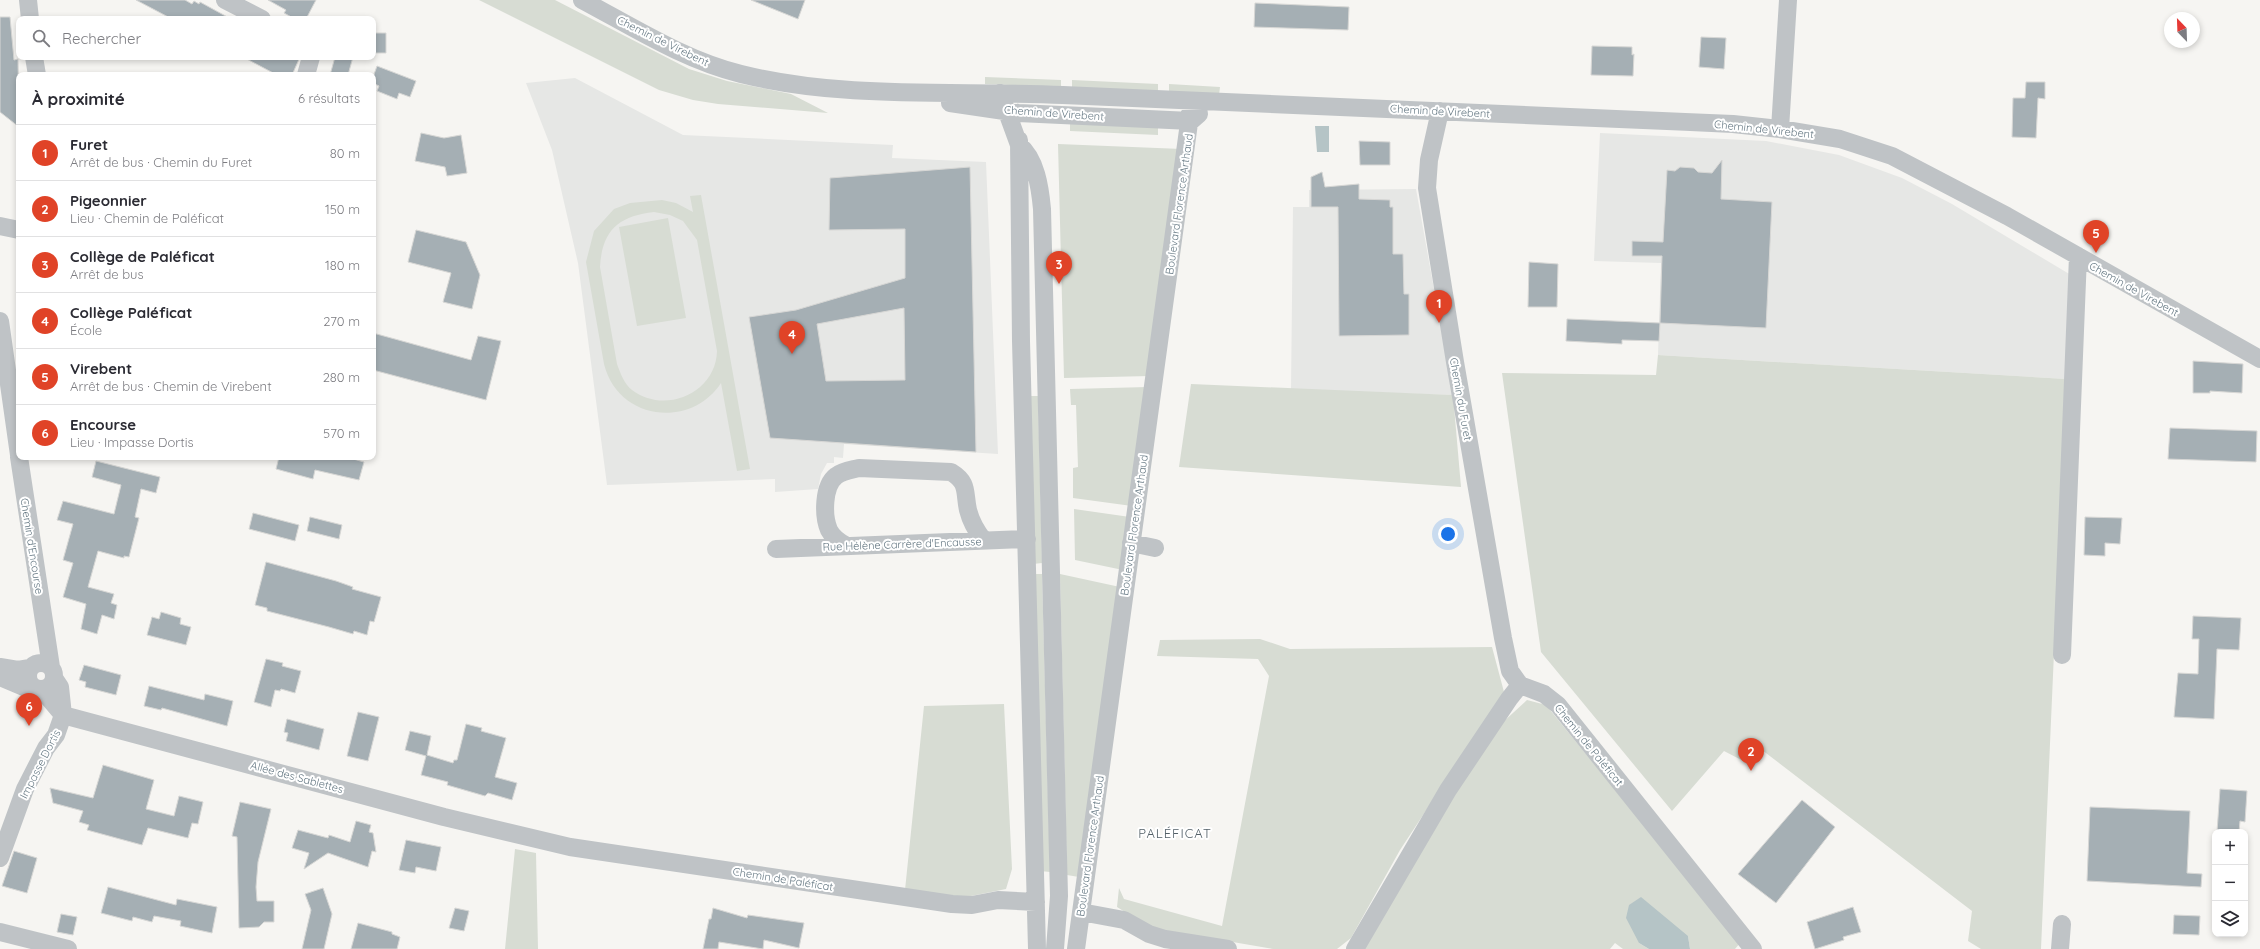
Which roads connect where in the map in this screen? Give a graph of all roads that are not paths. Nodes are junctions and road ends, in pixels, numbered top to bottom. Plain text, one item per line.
1 (28, 0) edge
2 (225, 0) edge
3 (582, 0) edge
4 (1788, 0) edge
5 (30, 16) edge
6 (256, 16) edge
7 (34, 60) edge
8 (310, 60) edge
9 (36, 72) edge
10 (307, 72) edge
11 (866, 91) junction
12 (1000, 93) junction
13 (1019, 93) junction
14 (1192, 101) junction
15 (1213, 102) junction
16 (1440, 111) junction
17 (1012, 112) junction
18 (1190, 122) junction
19 (1780, 129) junction
20 (1019, 145) junction
21 (0, 226) edge
22 (16, 229) edge
23 (2078, 256) junction
24 (0, 321) edge
25 (2260, 359) edge
26 (4, 367) edge
27 (16, 438) edge
28 (20, 460) edge
29 (1027, 539) junction
30 (984, 542) junction
31 (1131, 543) junction
32 (847, 546) junction
33 (1155, 548) dead end
34 (776, 549) dead end
35 (2062, 654) dead end
36 (0, 667) edge
37 (40, 675) junction
38 (0, 677) edge
39 (1520, 685) junction
40 (63, 715) junction
41 (531, 838) joint
42 (0, 858) edge
43 (1059, 896) junction
44 (1036, 903) junction
45 (1081, 910) junction
46 (1058, 917) junction
47 (2062, 924) dead end
48 (0, 932) edge
49 (1747, 946) edge
50 (68, 949) edge
51 (1037, 949) edge
52 (1056, 949) edge
53 (1076, 949) edge
54 (1228, 949) edge
55 (1355, 949) edge
56 (2060, 949) edge

1 - 5 street
2 - 6 street
3 - 11 street, Chemin de Virebent
4 - 19 street
7 - 9 street
8 - 10 street
11 - 12 street, Chemin de Virebent
11 - 17 street, Chemin de Virebent
12 - 13 street, Chemin de Virebent
12 - 17 street
13 - 14 street, Chemin de Virebent
13 - 17 street
14 - 15 street, Chemin de Virebent
14 - 18 street, Boulevard Florence Arthaud
15 - 16 street, Chemin de Virebent
15 - 18 street
16 - 19 street, Chemin de Virebent
16 - 39 street, Chemin du Furet
17 - 18 street, Chemin de Virebent
17 - 20 street
18 - 31 street, Boulevard Florence Arthaud
19 - 23 street, Chemin de Virebent
20 - 29 street
20 - 43 street, Boulevard Florence Arthaud
21 - 22 street
23 - 25 street, Chemin de Virebent
23 - 35 street
24 - 26 street, Chemin d'Encourse
26 - 27 street, Chemin d'Encourse
28 - 37 street, Chemin d'Encourse
29 - 30 street, Rue Hélène Carrère d'Encausse
29 - 44 street
30 - 32 street, Rue Hélène Carrère d'Encausse
30 - 32 street
31 - 33 street
31 - 45 street, Boulevard Florence Arthaud
32 - 34 street, Rue Hélène Carrère d'Encausse
36 - 37 street
37 - 38 street
37 - 40 street
39 - 49 street, Chemin de Paléficat
39 - 55 street
40 - 41 street, Allée des Sablettes
40 - 42 street, Impasse Dortis
41 - 44 street, Chemin de Paléficat
43 - 44 street
43 - 45 street
43 - 46 street, Boulevard Florence Arthaud
44 - 46 street
44 - 51 street
45 - 46 street
45 - 53 street, Boulevard Florence Arthaud
45 - 54 street
46 - 52 street, Boulevard Florence Arthaud
47 - 56 street
48 - 50 street

